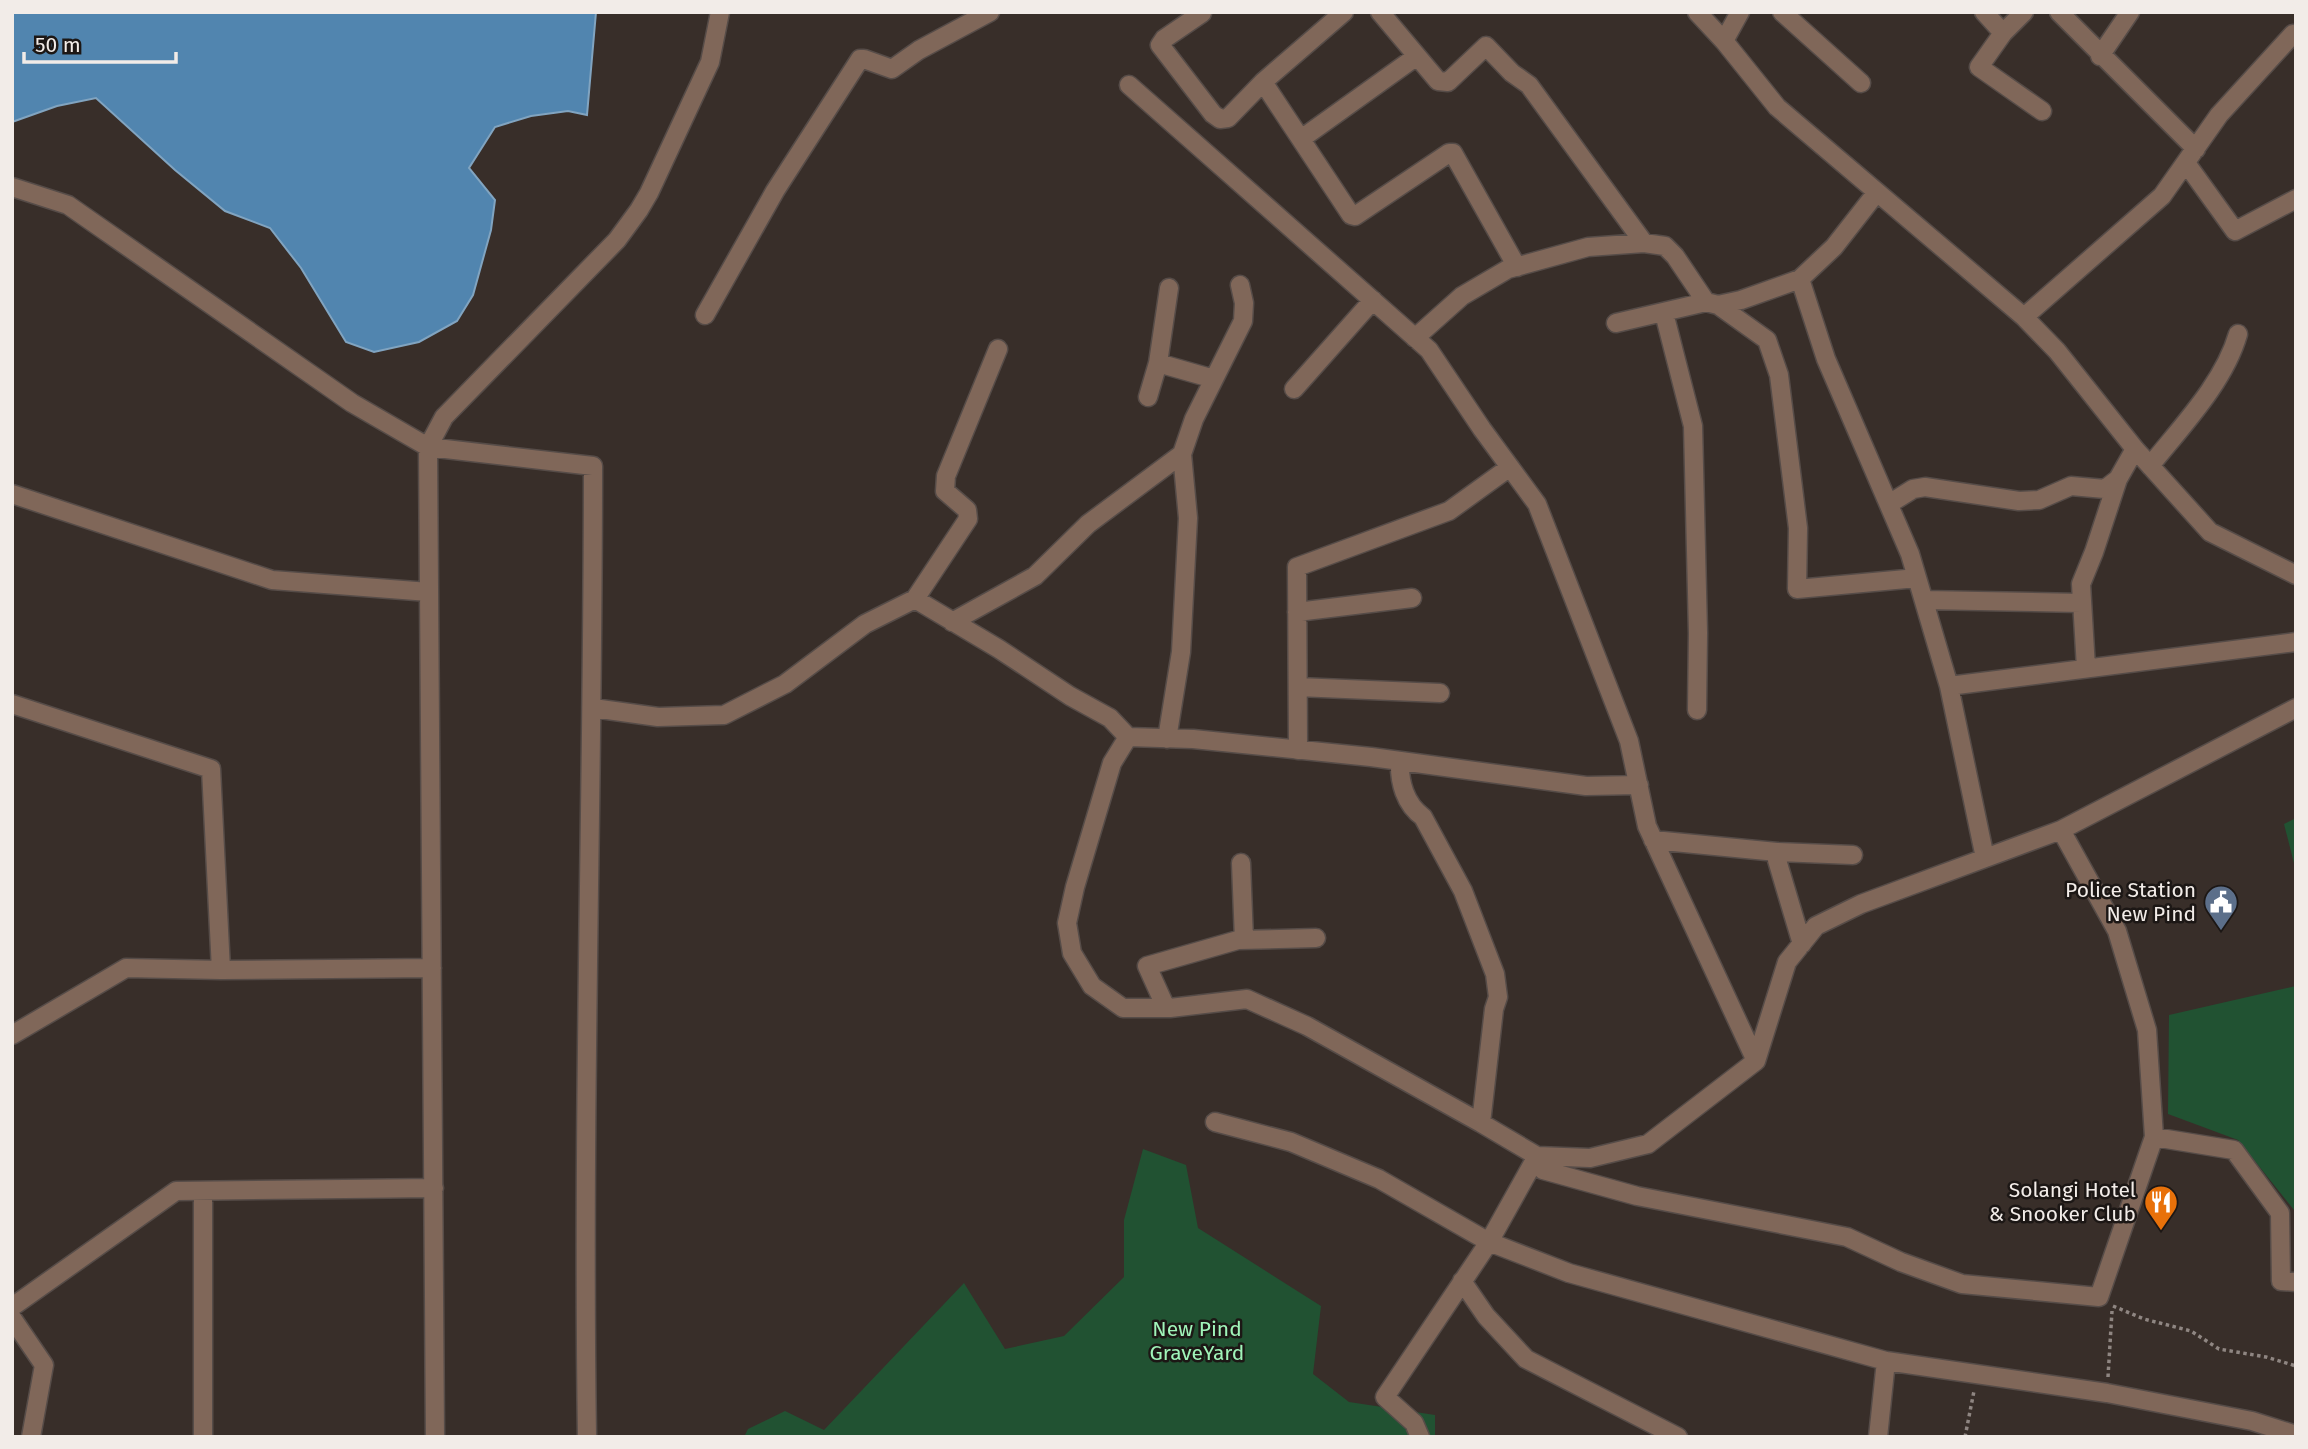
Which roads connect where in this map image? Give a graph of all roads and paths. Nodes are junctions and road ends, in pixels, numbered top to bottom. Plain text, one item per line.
1 (720, 12) edge
2 (990, 12) edge
3 (1345, 12) edge
4 (1380, 12) edge
5 (1697, 12) edge
6 (1740, 12) edge
7 (1782, 12) edge
8 (1984, 12) edge
9 (2024, 12) edge
10 (2059, 12) edge
11 (2130, 12) edge
12 (1202, 13) edge
13 (2003, 33) junction
14 (2293, 34) dead end
15 (1724, 41) junction
16 (1417, 55) junction
17 (2100, 56) junction
18 (1263, 82) junction
19 (1861, 83) dead end
20 (1129, 85) dead end
21 (2042, 111) dead end
22 (1301, 139) junction
23 (2191, 156) junction
24 (12, 187) edge
25 (1877, 192) junction
26 (2296, 199) edge
27 (1644, 243) junction
28 (1517, 267) junction
29 (1800, 279) junction
30 (1240, 285) dead end
31 (1169, 288) dead end
32 (1373, 300) junction
33 (1712, 303) junction
34 (1664, 313) junction
35 (705, 315) dead end
36 (2024, 317) junction
37 (1616, 323) dead end
38 (2238, 334) dead end
39 (1415, 338) junction
40 (998, 349) dead end
41 (1157, 363) junction
42 (1214, 379) junction
43 (1294, 389) dead end
44 (1148, 397) dead end
45 (428, 447) junction
46 (2135, 449) junction
47 (1182, 454) junction
48 (2150, 466) junction
49 (1510, 467) junction
50 (2118, 479) junction
51 (12, 494) edge
52 (1889, 504) junction
53 (2296, 575) edge
54 (1917, 578) junction
55 (429, 592) junction
56 (1412, 598) dead end
57 (915, 599) junction
58 (1924, 600) junction
59 (2081, 603) junction
60 (1297, 612) junction
61 (952, 622) junction
62 (2296, 642) edge
63 (2086, 668) junction
64 (1949, 686) junction
65 (1298, 687) junction
66 (1440, 693) dead end
67 (12, 704) edge
68 (593, 708) junction
69 (2296, 708) edge
70 (1697, 710) dead end
71 (1128, 737) junction
72 (1167, 739) junction
73 (1298, 750) junction
74 (1400, 761) junction
75 (1639, 785) junction
76 (2061, 830) junction
77 (1653, 840) junction
78 (1777, 852) junction
79 (1853, 855) dead end
80 (1985, 858) junction
81 (1241, 863) dead end
82 (1316, 938) dead end
83 (1244, 940) junction
84 (1802, 944) junction
85 (432, 968) junction
86 (221, 970) junction
87 (1166, 1008) junction
88 (12, 1035) edge
89 (1756, 1060) junction
90 (1214, 1122) dead end
91 (1481, 1123) junction
92 (2154, 1137) junction
93 (1537, 1156) junction
94 (433, 1188) junction
95 (203, 1191) junction
96 (1489, 1242) junction
97 (1462, 1281) junction
98 (2296, 1282) edge
99 (2106, 1302) junction
100 (12, 1307) edge
101 (12, 1318) edge
102 (1886, 1361) junction
103 (2296, 1366) edge
104 (1977, 1374) junction
105 (2107, 1393) junction
106 (2296, 1436) edge
107 (31, 1437) edge
108 (203, 1437) edge
109 (435, 1437) edge
110 (587, 1437) edge
111 (1420, 1437) edge
112 (1678, 1437) edge
113 (1878, 1437) edge
114 (1965, 1437) edge

1 - 45 street
2 - 35 street
3 - 18 street
4 - 16 street
5 - 15 street
6 - 15 street
7 - 19 street
8 - 13 street
9 - 13 street
10 - 17 street
11 - 17 street
12 - 18 street
13 - 21 street
14 - 23 street
15 - 25 street
16 - 22 street
16 - 27 street
17 - 23 street
18 - 22 street
20 - 32 street
22 - 28 street
23 - 26 street
23 - 36 street
24 - 45 street
25 - 29 street
25 - 36 street
27 - 28 street
27 - 33 street
28 - 39 street
29 - 33 street
29 - 52 street
30 - 42 street
31 - 41 street
32 - 39 street
32 - 43 street
33 - 34 street
33 - 54 street
34 - 37 street
34 - 70 street
36 - 46 street
38 - 48 street
39 - 49 street
40 - 57 street
41 - 42 street
41 - 44 street
42 - 47 street
45 - 55 street
45 - 68 street
46 - 48 street
46 - 50 street
47 - 61 street
47 - 72 street
48 - 53 street
49 - 60 street
49 - 75 street
50 - 52 street
50 - 59 street
51 - 55 street
52 - 54 street
54 - 58 street
55 - 85 street
56 - 60 street
57 - 61 street
57 - 68 street
58 - 59 street
58 - 64 street
59 - 63 street
60 - 65 street
61 - 71 street
62 - 63 street
63 - 64 street
64 - 80 street
65 - 66 street
65 - 73 street
67 - 86 street
68 - 110 street
69 - 76 street
71 - 72 street
71 - 87 street
72 - 73 street
73 - 74 street
74 - 75 street
74 - 91 street
75 - 77 street
76 - 80 street
76 - 92 street
77 - 78 street
77 - 89 street
78 - 79 street
78 - 84 street
80 - 84 street
81 - 83 street
82 - 83 street
83 - 87 street
84 - 89 street
85 - 86 street
85 - 94 street
86 - 88 street
87 - 91 street
89 - 93 street
90 - 96 street
91 - 93 street
92 - 98 street
92 - 99 street
93 - 96 street
93 - 99 street
94 - 95 street
94 - 109 street
95 - 100 street
95 - 108 street
96 - 97 street
96 - 102 street
97 - 111 street
97 - 112 street
99 - 103 path
99 - 105 path
101 - 107 street
102 - 104 street
102 - 113 street
104 - 105 street
104 - 114 path
105 - 106 street

